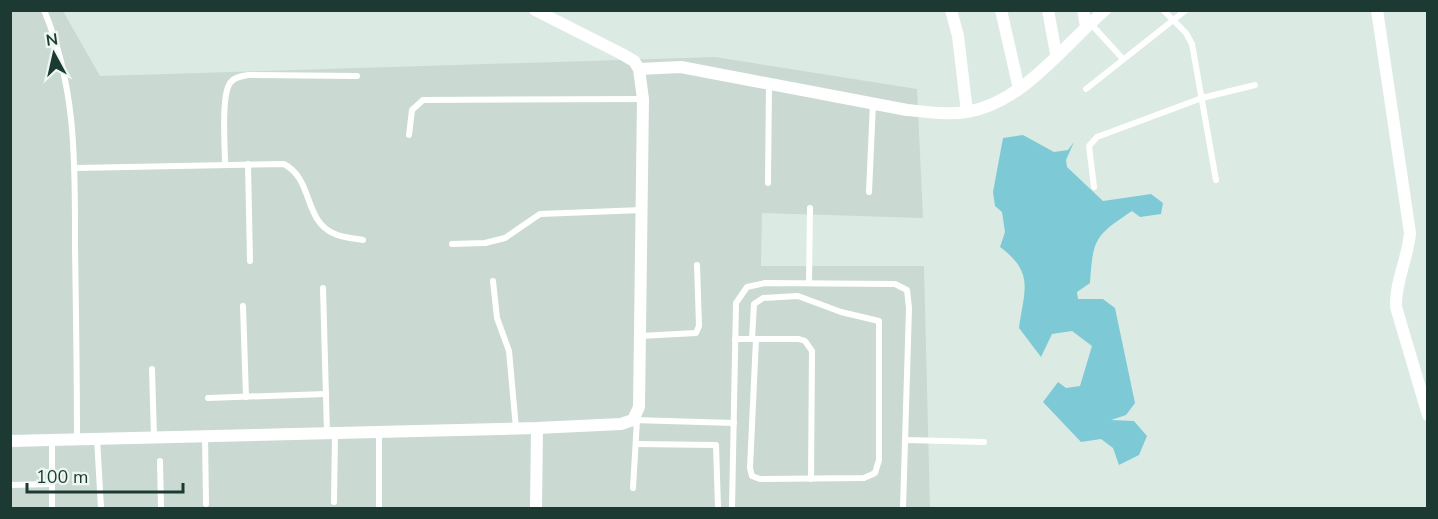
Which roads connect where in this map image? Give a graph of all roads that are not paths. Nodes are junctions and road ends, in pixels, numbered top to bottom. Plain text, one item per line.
1 (44, 10) edge
2 (535, 10) edge
3 (951, 10) edge
4 (1001, 10) edge
5 (1048, 10) edge
6 (1083, 10) edge
7 (1105, 10) edge
8 (1163, 10) edge
9 (1186, 10) edge
10 (1377, 10) edge
11 (1173, 21) junction
12 (1088, 25) junction
13 (1056, 54) junction
14 (1123, 59) junction
15 (639, 69) junction
16 (357, 76) dead end
17 (769, 84) junction
18 (1256, 85) dead end
19 (1086, 88) dead end
20 (1019, 89) junction
21 (1202, 98) junction
22 (643, 99) junction
23 (873, 103) junction
24 (967, 112) junction
25 (409, 135) dead end
26 (225, 164) junction
27 (248, 164) junction
28 (75, 168) junction
29 (1216, 180) dead end
30 (768, 183) dead end
31 (1094, 187) dead end
32 (869, 192) dead end
33 (810, 208) dead end
34 (643, 210) junction
35 (363, 240) dead end
36 (452, 244) dead end
37 (250, 261) dead end
38 (697, 265) dead end
39 (493, 281) dead end
40 (809, 283) junction
41 (323, 288) dead end
42 (243, 306) dead end
43 (640, 336) junction
44 (735, 339) junction
45 (754, 339) junction
46 (152, 369) dead end
47 (326, 394) junction
48 (246, 397) junction
49 (208, 398) dead end
50 (1428, 415) edge
51 (635, 420) junction
52 (734, 423) junction
53 (516, 428) junction
54 (537, 428) junction
55 (379, 432) junction
56 (331, 433) junction
57 (205, 436) junction
58 (154, 437) junction
59 (97, 438) junction
60 (77, 439) junction
61 (52, 440) junction
62 (905, 440) junction
63 (10, 441) edge
64 (984, 442) dead end
65 (636, 444) junction
66 (160, 461) dead end
67 (811, 479) junction
68 (51, 484) junction
69 (10, 485) edge
70 (633, 488) dead end
71 (334, 502) dead end
72 (206, 504) dead end
73 (52, 508) edge
74 (101, 508) edge
75 (161, 508) edge
76 (379, 508) edge
77 (536, 508) edge
78 (718, 508) edge
79 (732, 508) edge
80 (903, 508) edge

1 - 28 lane
2 - 15 street
3 - 24 street
4 - 20 street
5 - 13 street
6 - 12 street
7 - 12 street
8 - 11 lane
9 - 11 lane
10 - 50 street
11 - 14 lane
11 - 21 lane
12 - 13 street
12 - 14 lane
13 - 20 street
14 - 19 lane
15 - 17 street
15 - 22 street
16 - 26 lane
17 - 23 street
17 - 30 lane
18 - 21 lane
20 - 24 street
21 - 29 lane
21 - 31 lane
22 - 25 lane
22 - 34 street
23 - 24 street
23 - 32 lane
26 - 27 lane
26 - 28 lane
27 - 35 lane
27 - 37 lane
28 - 60 lane
33 - 40 lane
34 - 36 lane
34 - 43 street
38 - 43 lane
39 - 53 lane
40 - 44 lane
40 - 62 lane
41 - 47 lane
42 - 48 lane
43 - 51 street
44 - 45 lane
44 - 52 lane
45 - 67 lane
45 - 67 lane
45 - 67 lane
46 - 58 lane
47 - 48 lane
47 - 56 lane
48 - 49 lane
51 - 52 lane
51 - 54 street
51 - 65 lane
52 - 79 lane
53 - 54 street
53 - 55 street
54 - 77 street
55 - 56 street
55 - 76 lane
56 - 57 street
56 - 71 lane
57 - 58 street
57 - 72 lane
58 - 59 street
59 - 60 street
59 - 74 lane
60 - 61 street
61 - 63 street
61 - 68 lane
62 - 64 lane
62 - 80 lane
65 - 70 lane
65 - 78 lane
66 - 75 lane
68 - 69 lane
68 - 73 lane

